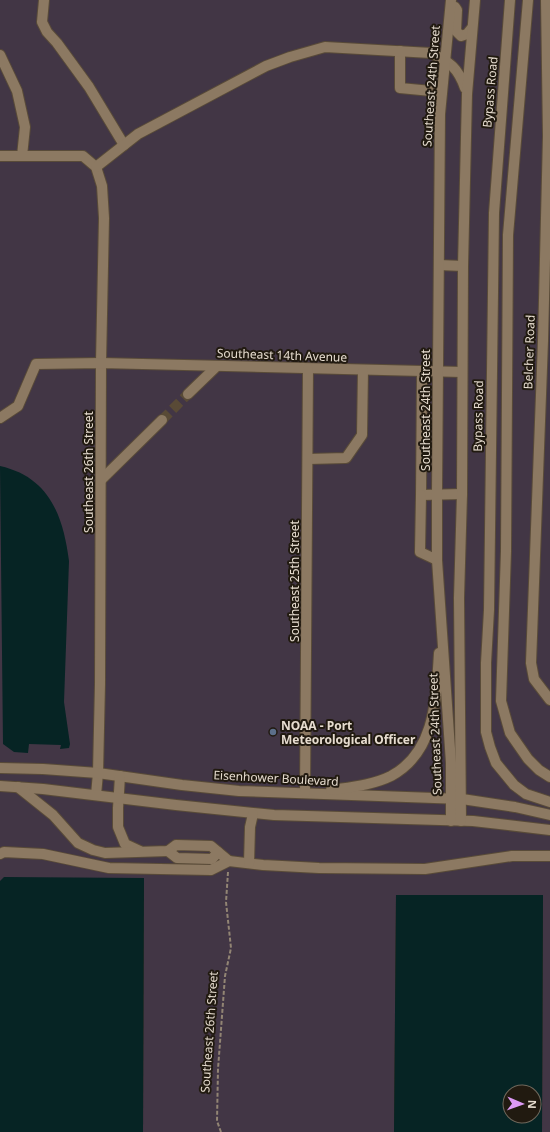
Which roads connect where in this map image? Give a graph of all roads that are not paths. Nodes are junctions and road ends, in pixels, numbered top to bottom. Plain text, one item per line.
1 (44, 0) edge
2 (451, 0) edge
3 (475, 0) edge
4 (510, 0) edge
5 (528, 0) edge
6 (546, 0) edge
7 (471, 29) junction
8 (400, 51) junction
9 (0, 55) edge
10 (445, 60) junction
11 (442, 92) junction
12 (467, 94) junction
13 (549, 117) edge
14 (124, 145) junction
15 (0, 156) edge
16 (22, 156) junction
17 (96, 167) junction
18 (439, 265) junction
19 (463, 266) junction
20 (546, 340) edge
21 (101, 363) junction
22 (217, 366) junction
23 (308, 369) junction
24 (363, 370) junction
25 (422, 372) junction
26 (438, 372) junction
27 (462, 372) junction
28 (188, 394) tunnel mouth
29 (0, 418) edge
30 (162, 420) tunnel mouth
31 (308, 459) junction
32 (101, 480) junction
33 (437, 494) junction
34 (462, 494) junction
35 (421, 495) junction
36 (437, 560) junction
37 (441, 616) junction
38 (550, 700) edge
39 (0, 768) edge
40 (98, 773) junction
41 (120, 776) junction
42 (550, 777) edge
43 (0, 786) edge
44 (18, 787) junction
45 (305, 794) junction
46 (96, 795) junction
47 (118, 798) junction
48 (450, 798) junction
49 (462, 799) junction
50 (550, 802) edge
51 (253, 814) junction
52 (550, 815) edge
53 (456, 821) junction
54 (550, 830) edge
55 (143, 853) junction
56 (0, 854) edge
57 (550, 856) edge
58 (229, 861) junction
59 (249, 863) junction

1 - 14 street
2 - 7 street
2 - 10 street, Southeast 24th Street
3 - 7 street, Southeast 24th Street
4 - 50 street, Bypass Road
5 - 42 street
6 - 13 street, Belcher Road
7 - 12 street, Southeast 24th Street
8 - 10 street
8 - 11 street
8 - 14 street
9 - 16 street
10 - 11 street, Southeast 24th Street
10 - 12 street
11 - 18 street, Southeast 24th Street
12 - 19 street, Southeast 24th Street
13 - 20 street, Belcher Road
14 - 17 street
15 - 16 street
16 - 17 street
17 - 21 street, Southeast 26th Street
18 - 19 street
18 - 26 street, Southeast 24th Street
19 - 27 street, Southeast 24th Street
20 - 38 street, Belcher Road
21 - 22 street, Southeast 14th Avenue
21 - 29 street, Southeast 14th Avenue
21 - 32 street, Southeast 26th Street
22 - 23 street, Southeast 14th Avenue
22 - 28 street
23 - 24 street, Southeast 14th Avenue
23 - 31 street, Southeast 25th Street
24 - 25 street, Southeast 14th Avenue
24 - 31 street
25 - 26 street, Southeast 14th Avenue
25 - 35 street
26 - 27 street, Southeast 14th Avenue
26 - 33 street, Southeast 24th Street
27 - 34 street, Southeast 24th Street
30 - 32 street
31 - 45 street, Southeast 25th Street
32 - 40 street, Southeast 26th Street
33 - 34 street
33 - 35 street
33 - 36 street, Southeast 24th Street
34 - 49 street, Southeast 24th Street
35 - 36 street
36 - 37 street, Southeast 24th Street
37 - 45 street
37 - 48 street, Southeast 24th Street
39 - 40 street, Eisenhower Boulevard
40 - 41 street, Eisenhower Boulevard
40 - 46 street, Southeast 26th Street
41 - 45 street, Eisenhower Boulevard
41 - 47 street
43 - 44 street
44 - 46 street
44 - 55 street
45 - 48 street, Eisenhower Boulevard
46 - 47 street
47 - 51 street
47 - 55 street
48 - 49 street, Eisenhower Boulevard
48 - 53 street, Southeast 24th Street
49 - 52 street, Eisenhower Boulevard
49 - 53 street, Southeast 24th Street
51 - 53 street
51 - 59 street
53 - 54 street
55 - 58 street
56 - 58 street
57 - 59 street
58 - 59 street

